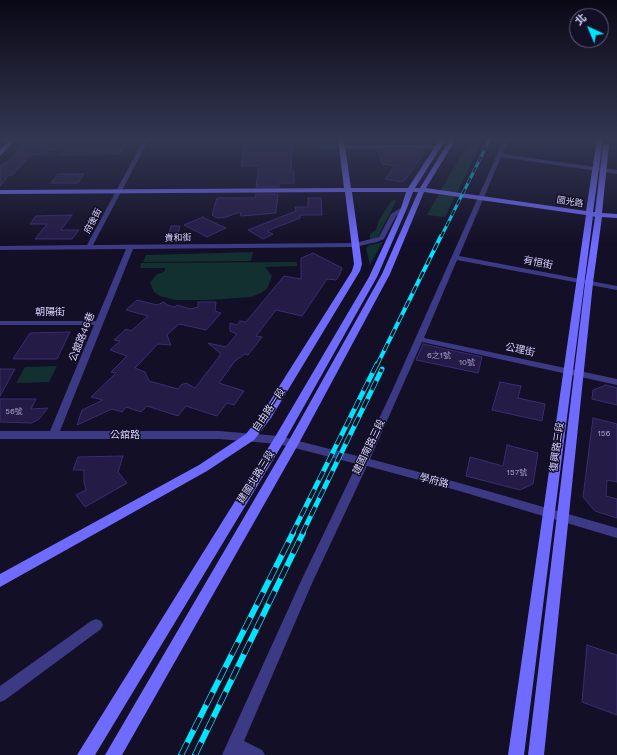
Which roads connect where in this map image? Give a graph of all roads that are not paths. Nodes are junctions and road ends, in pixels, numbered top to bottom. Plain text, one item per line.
1 (128, 174) edge
2 (346, 174) edge
3 (420, 174) edge
4 (432, 174) edge
5 (490, 174) edge
6 (596, 174) edge
7 (603, 174) edge
8 (410, 190) junction
9 (422, 190) junction
10 (348, 191) junction
11 (0, 192) edge
12 (119, 192) junction
13 (480, 197) junction
14 (404, 208) junction
15 (593, 215) junction
16 (617, 216) edge
17 (617, 221) edge
18 (355, 245) junction
19 (0, 248) edge
20 (89, 248) junction
21 (130, 248) junction
22 (454, 257) junction
23 (585, 282) junction
24 (617, 288) edge
25 (0, 323) edge
26 (100, 323) junction
27 (419, 339) junction
28 (567, 371) junction
29 (580, 374) junction
30 (617, 382) edge
31 (54, 435) junction
32 (0, 436) edge
33 (250, 437) junction
34 (279, 440) junction
35 (294, 443) junction
36 (362, 462) junction
37 (548, 514) junction
38 (564, 518) junction
39 (617, 533) edge
40 (0, 581) edge
41 (96, 625) dead end
42 (0, 695) edge
43 (232, 750) edge
44 (85, 755) edge
45 (113, 755) edge
46 (257, 755) edge
47 (516, 755) edge
48 (536, 755) edge

1 - 12 street, 府後街
2 - 10 street, 自由路一段
3 - 8 street, 建國北路三段
4 - 9 street, 建國北路三段
5 - 13 street, 建國南路三段
6 - 15 street, 復興路三段
7 - 15 street, 復興路三段
8 - 9 street, 國光路
8 - 10 street, 國光路
8 - 14 street, 建國北路三段
9 - 13 street, 國光路
9 - 35 street, 建國北路三段
10 - 12 street, 國光路
10 - 18 street, 自由路一段
11 - 12 street, 國光路
12 - 20 street, 府後街
13 - 15 street, 國光路
13 - 22 street, 建國南路三段
14 - 18 street, 貴和街
14 - 34 street, 建國北路三段
15 - 16 street, 國光路
15 - 17 street, 國光路
15 - 23 street, 復興路三段
18 - 21 street, 貴和街
18 - 33 street, 自由路一段
19 - 20 street, 貴和街
20 - 21 street, 貴和街
21 - 26 street, 公舘路46巷
22 - 23 street, 有恒街
22 - 27 street, 建國南路三段
23 - 24 street, 有恒街
23 - 28 street, 復興路三段
23 - 29 street, 復興路三段
25 - 26 street, 朝陽街
26 - 31 street, 公舘路46巷
27 - 28 street, 公理街
27 - 36 street, 建國南路三段
28 - 29 street, 公理街
28 - 37 street, 復興路三段
29 - 30 street, 公理街
29 - 38 street, 復興路三段
31 - 32 street, 公舘路
31 - 33 street, 公舘路
33 - 34 street, 學府路
33 - 40 street, 自由路一段
34 - 35 street, 學府路
34 - 44 street, 建國北路三段
35 - 36 street, 學府路
35 - 45 street, 建國北路三段
36 - 37 street, 學府路
36 - 43 street, 建國南路三段
37 - 38 street, 學府路
37 - 47 street, 復興路三段
38 - 39 street, 學府路
38 - 48 street, 復興路三段
41 - 42 street
43 - 46 street

